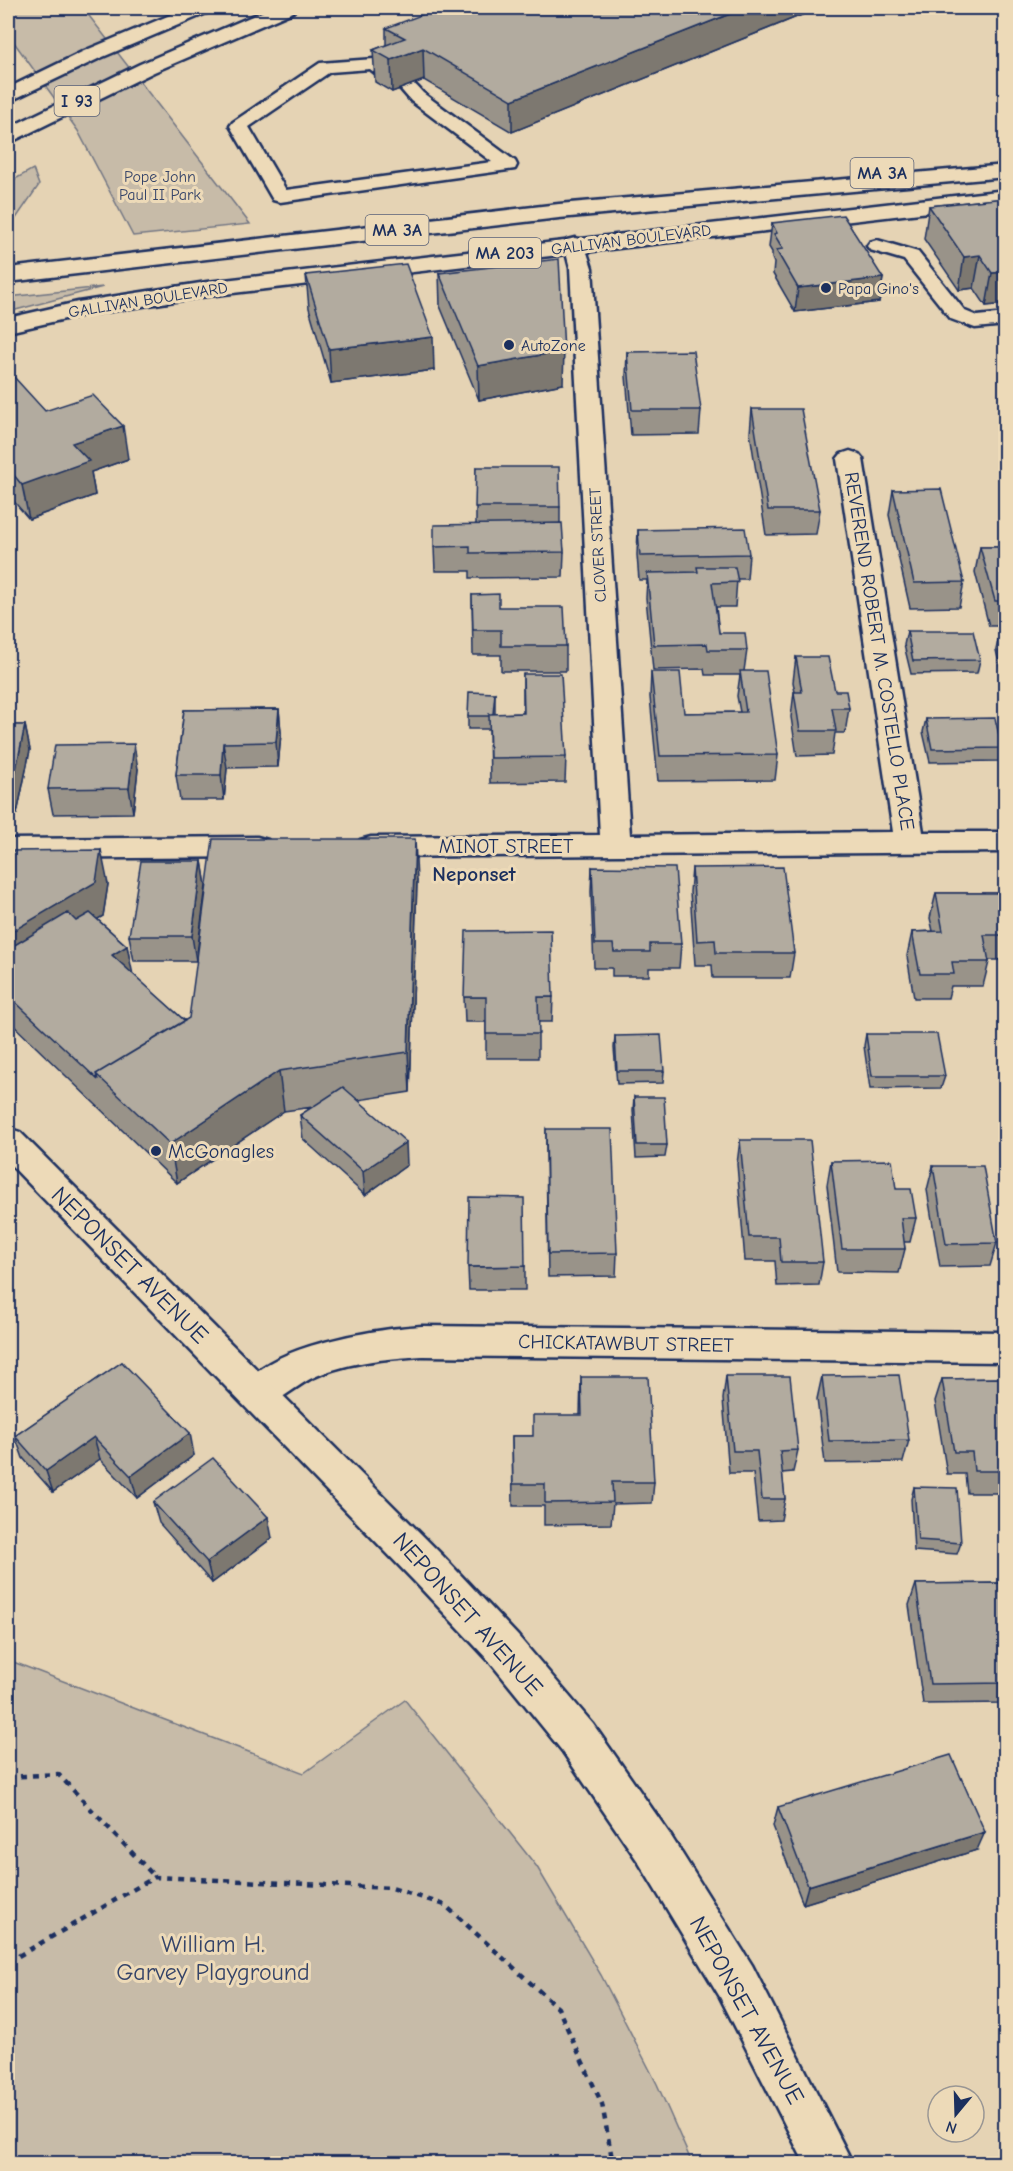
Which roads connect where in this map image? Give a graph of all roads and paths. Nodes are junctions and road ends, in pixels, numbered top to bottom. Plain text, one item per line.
1 (162, 8) edge
2 (202, 8) edge
3 (247, 8) edge
4 (286, 8) edge
5 (132, 48) junction
6 (8, 76) edge
7 (390, 76) edge
8 (407, 86) edge
9 (8, 96) edge
10 (8, 118) edge
11 (8, 136) edge
12 (1005, 151) edge
13 (1005, 171) edge
14 (757, 192) junction
15 (1004, 197) edge
16 (575, 245) junction
17 (877, 246) dead end
18 (37, 272) junction
19 (8, 275) edge
20 (8, 280) edge
21 (1005, 319) edge
22 (8, 325) edge
23 (850, 459) dead end
24 (1005, 842) edge
25 (910, 843) junction
26 (615, 845) junction
27 (282, 847) edge
28 (341, 847) edge
29 (8, 849) edge
30 (8, 1141) edge
31 (1005, 1347) edge
32 (257, 1392) junction
33 (8, 1777) edge
34 (155, 1877) junction
35 (8, 1962) edge
36 (613, 2163) edge
37 (830, 2163) edge

1 - 5 main road, I 93
2 - 5 main road, I 93
3 - 5 main road, I 93
4 - 5 main road, I 93
5 - 6 main road, I 93
5 - 9 main road, I 93
5 - 10 main road, I 93
5 - 11 main road, I 93
7 - 8 lane
12 - 14 main road, MA 3A
13 - 14 main road, GALLIVAN BOULEVARD
14 - 18 main road, GALLIVAN BOULEVARD / MA 3A
15 - 16 main road, GALLIVAN BOULEVARD / MA 203
16 - 22 main road, GALLIVAN BOULEVARD / MA 203
16 - 26 main road, CLOVER STREET
17 - 21 lane
18 - 19 main road, GALLIVAN BOULEVARD / MA 3A
18 - 20 main road
23 - 25 main road, REVEREND ROBERT M. COSTELLO PLACE
24 - 25 main road, MINOT STREET
25 - 26 main road, MINOT STREET
26 - 28 main road, MINOT STREET
27 - 29 main road
30 - 32 main road, NEPONSET AVENUE
31 - 32 main road, CHICKATAWBUT STREET
32 - 37 main road, NEPONSET AVENUE
33 - 34 path
34 - 35 path
34 - 36 path

